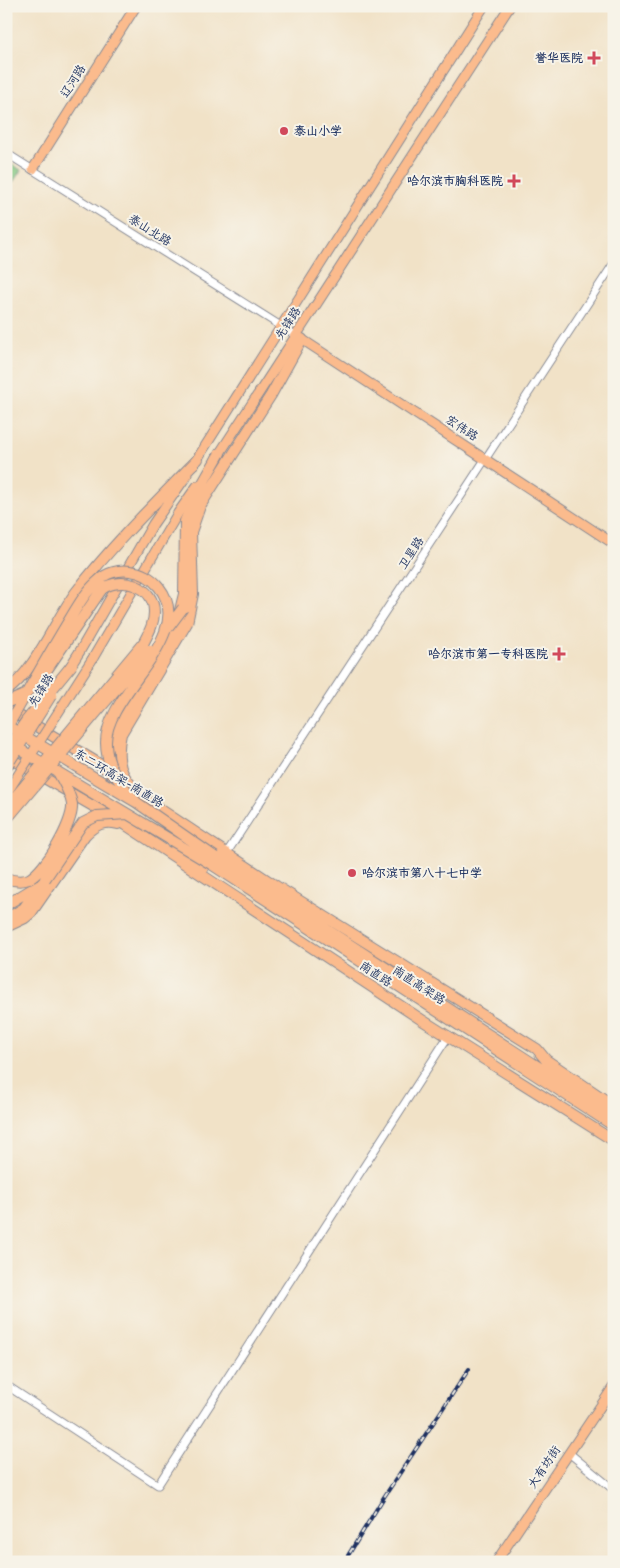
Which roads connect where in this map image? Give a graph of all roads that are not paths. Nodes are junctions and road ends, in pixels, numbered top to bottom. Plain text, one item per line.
1 (131, 6) edge
2 (136, 6) edge
3 (484, 6) edge
4 (510, 6) edge
5 (6, 153) edge
6 (30, 168) junction
7 (614, 263) edge
8 (281, 326) junction
9 (298, 337) junction
10 (220, 453) junction
11 (198, 459) junction
12 (486, 459) junction
13 (614, 544) edge
14 (183, 608) junction
15 (72, 665) junction
16 (6, 692) edge
17 (6, 704) edge
18 (6, 708) edge
19 (6, 725) edge
20 (6, 729) edge
21 (6, 741) edge
22 (6, 750) edge
23 (107, 753) junction
24 (6, 756) edge
25 (6, 768) edge
26 (56, 769) junction
27 (6, 794) edge
28 (140, 800) junction
29 (6, 808) edge
30 (128, 814) junction
31 (6, 820) edge
32 (126, 826) junction
33 (172, 826) junction
34 (167, 839) junction
35 (226, 854) junction
36 (213, 861) junction
37 (6, 878) edge
38 (45, 879) junction
39 (6, 905) edge
40 (6, 919) edge
41 (6, 928) edge
42 (422, 1020) junction
43 (449, 1035) junction
44 (537, 1049) junction
45 (614, 1106) edge
46 (614, 1116) edge
47 (614, 1126) edge
48 (614, 1141) edge
49 (6, 1385) edge
50 (614, 1386) edge
51 (569, 1453) junction
52 (614, 1490) edge
53 (496, 1562) edge

1 - 6 main road, 辽河路
2 - 6 main road, 辽河路
3 - 8 main road, 先锋路
4 - 9 main road, 先锋路
5 - 6 street, 泰山北路
6 - 8 street, 泰山北路
7 - 12 street, 卫星路
8 - 9 street, 泰山北路
8 - 11 main road, 先锋路
9 - 10 main road, 先锋路
9 - 12 main road, 宏伟路
9 - 28 highway
10 - 14 highway
10 - 27 main road, 先锋路, bridge
11 - 15 main road, 先锋路, bridge
11 - 16 highway
12 - 13 main road, 宏伟路
12 - 35 street, 卫星路
14 - 23 highway, bridge
14 - 31 highway, bridge
15 - 22 highway, bridge
15 - 25 main road, 先锋路, bridge
17 - 29 highway, bridge
18 - 28 highway
19 - 28 highway, 东二环高架-南直路, bridge
20 - 23 highway, bridge
21 - 26 highway, 东二环高架-南直路, bridge
23 - 28 highway, bridge
24 - 32 highway, 南直路
26 - 30 highway, 东二环高架-南直路, bridge
26 - 37 highway, bridge
28 - 32 street
28 - 33 highway, 东二环高架-南直路, bridge
28 - 35 highway, 南直路
30 - 34 highway, 东二环高架-南直路, bridge
30 - 38 highway, bridge
32 - 41 highway
32 - 42 highway, 南直路
33 - 36 highway, 东二环高架-南直路, bridge
33 - 44 highway, bridge
34 - 36 highway, 东二环高架-南直路, bridge
34 - 42 highway, bridge
35 - 44 highway, 南直路
36 - 46 highway, 南直高架路
36 - 47 highway, 南直高架路
38 - 39 highway
38 - 40 highway
42 - 43 highway, 南直路
43 - 48 highway, 南直路
43 - 49 street
44 - 45 highway, 南直路
50 - 51 main road, 大有坊街
51 - 52 street
51 - 53 main road, 大有坊街

